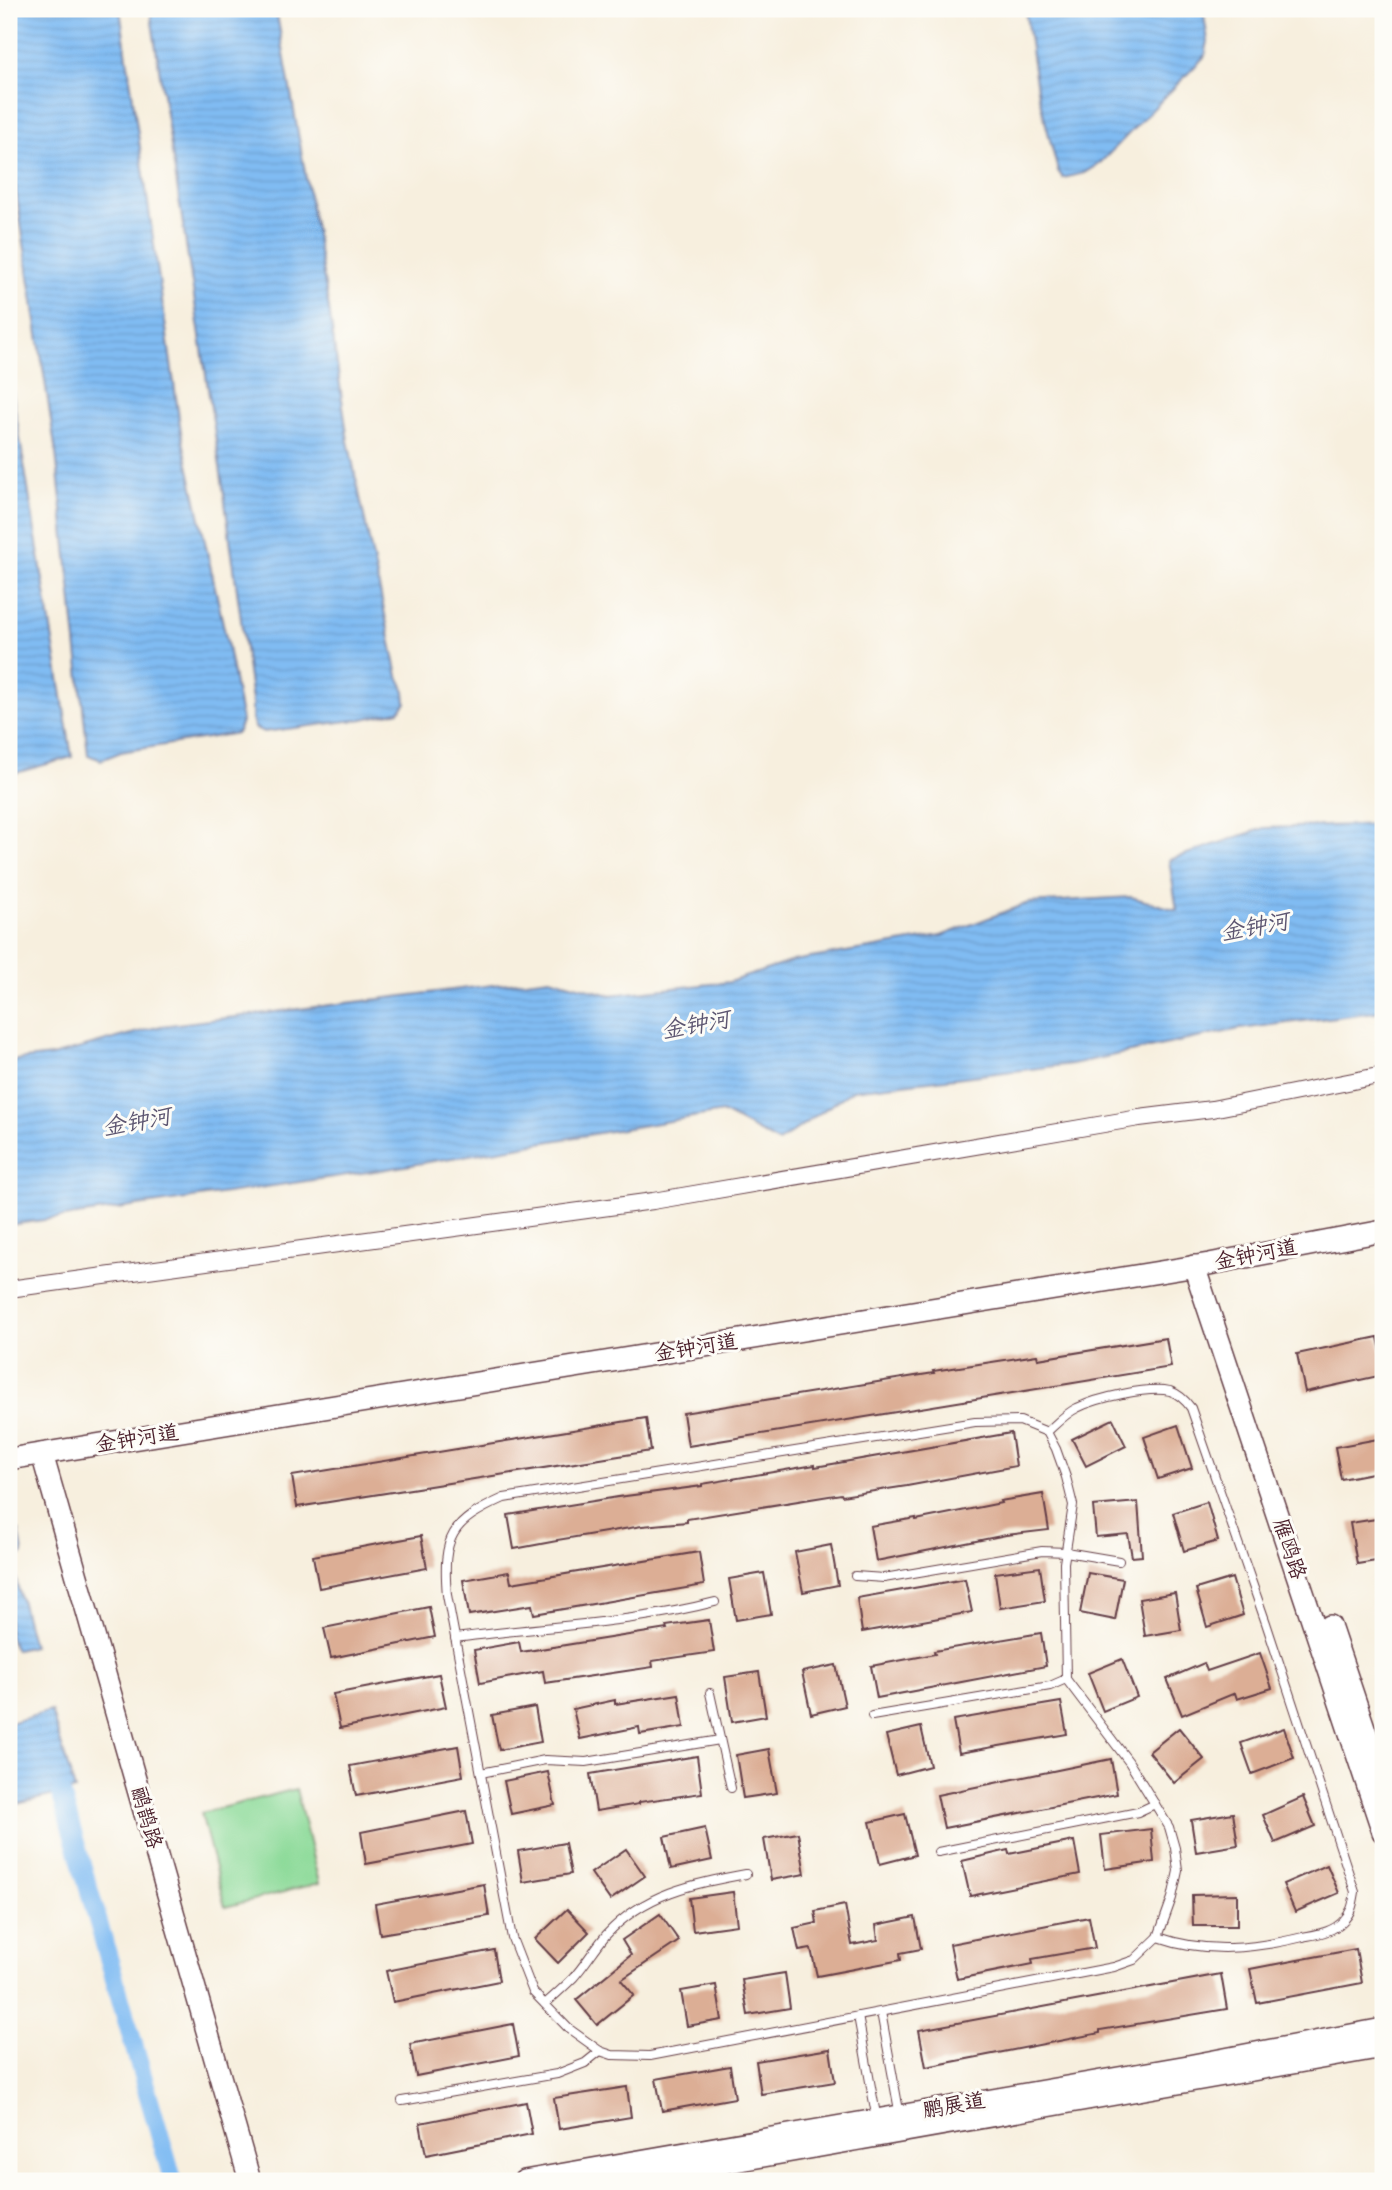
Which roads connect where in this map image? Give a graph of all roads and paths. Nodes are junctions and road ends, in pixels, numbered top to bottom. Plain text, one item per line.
1 (1383, 1074) edge
2 (1383, 1231) edge
3 (1202, 1265) junction
4 (9, 1289) edge
5 (1047, 1432) junction
6 (42, 1454) junction
7 (9, 1459) edge
8 (1066, 1552) junction
9 (1119, 1561) dead end
10 (855, 1576) dead end
11 (715, 1602) dead end
12 (455, 1638) junction
13 (1066, 1679) junction
14 (710, 1693) dead end
15 (872, 1716) dead end
16 (720, 1740) junction
17 (481, 1773) junction
18 (1383, 1784) edge
19 (731, 1788) dead end
20 (1155, 1804) junction
21 (1383, 1832) edge
22 (937, 1852) dead end
23 (746, 1874) dead end
24 (1158, 1937) junction
25 (545, 2004) junction
26 (881, 2012) junction
27 (858, 2016) junction
28 (1383, 2029) edge
29 (1383, 2047) edge
30 (600, 2050) junction
31 (402, 2101) dead end
32 (901, 2124) junction
33 (879, 2128) junction
34 (250, 2181) edge
35 (524, 2181) edge
36 (620, 2181) edge

1 - 4 street
2 - 3 street, 金钟河道
3 - 6 street, 金钟河道
3 - 18 street, 雁鸥路
3 - 21 street, 雁鸥路
5 - 8 lane
5 - 12 lane
5 - 24 lane
6 - 7 street, 金钟河道
6 - 34 street, 鹂鹊路
8 - 9 lane
8 - 10 lane
8 - 13 lane
11 - 12 lane
12 - 17 lane
13 - 15 lane
13 - 20 lane
14 - 16 lane
16 - 17 lane
16 - 19 lane
17 - 25 lane
20 - 22 lane
20 - 24 lane
23 - 25 lane
24 - 26 lane
25 - 30 lane
26 - 27 lane
26 - 32 lane
27 - 30 lane
27 - 33 lane
28 - 32 street, 鹏展道
29 - 32 street, 鹏展道
30 - 31 lane
32 - 33 street, 鹏展道
33 - 35 street, 鹏展道
33 - 36 street, 鹏展道

